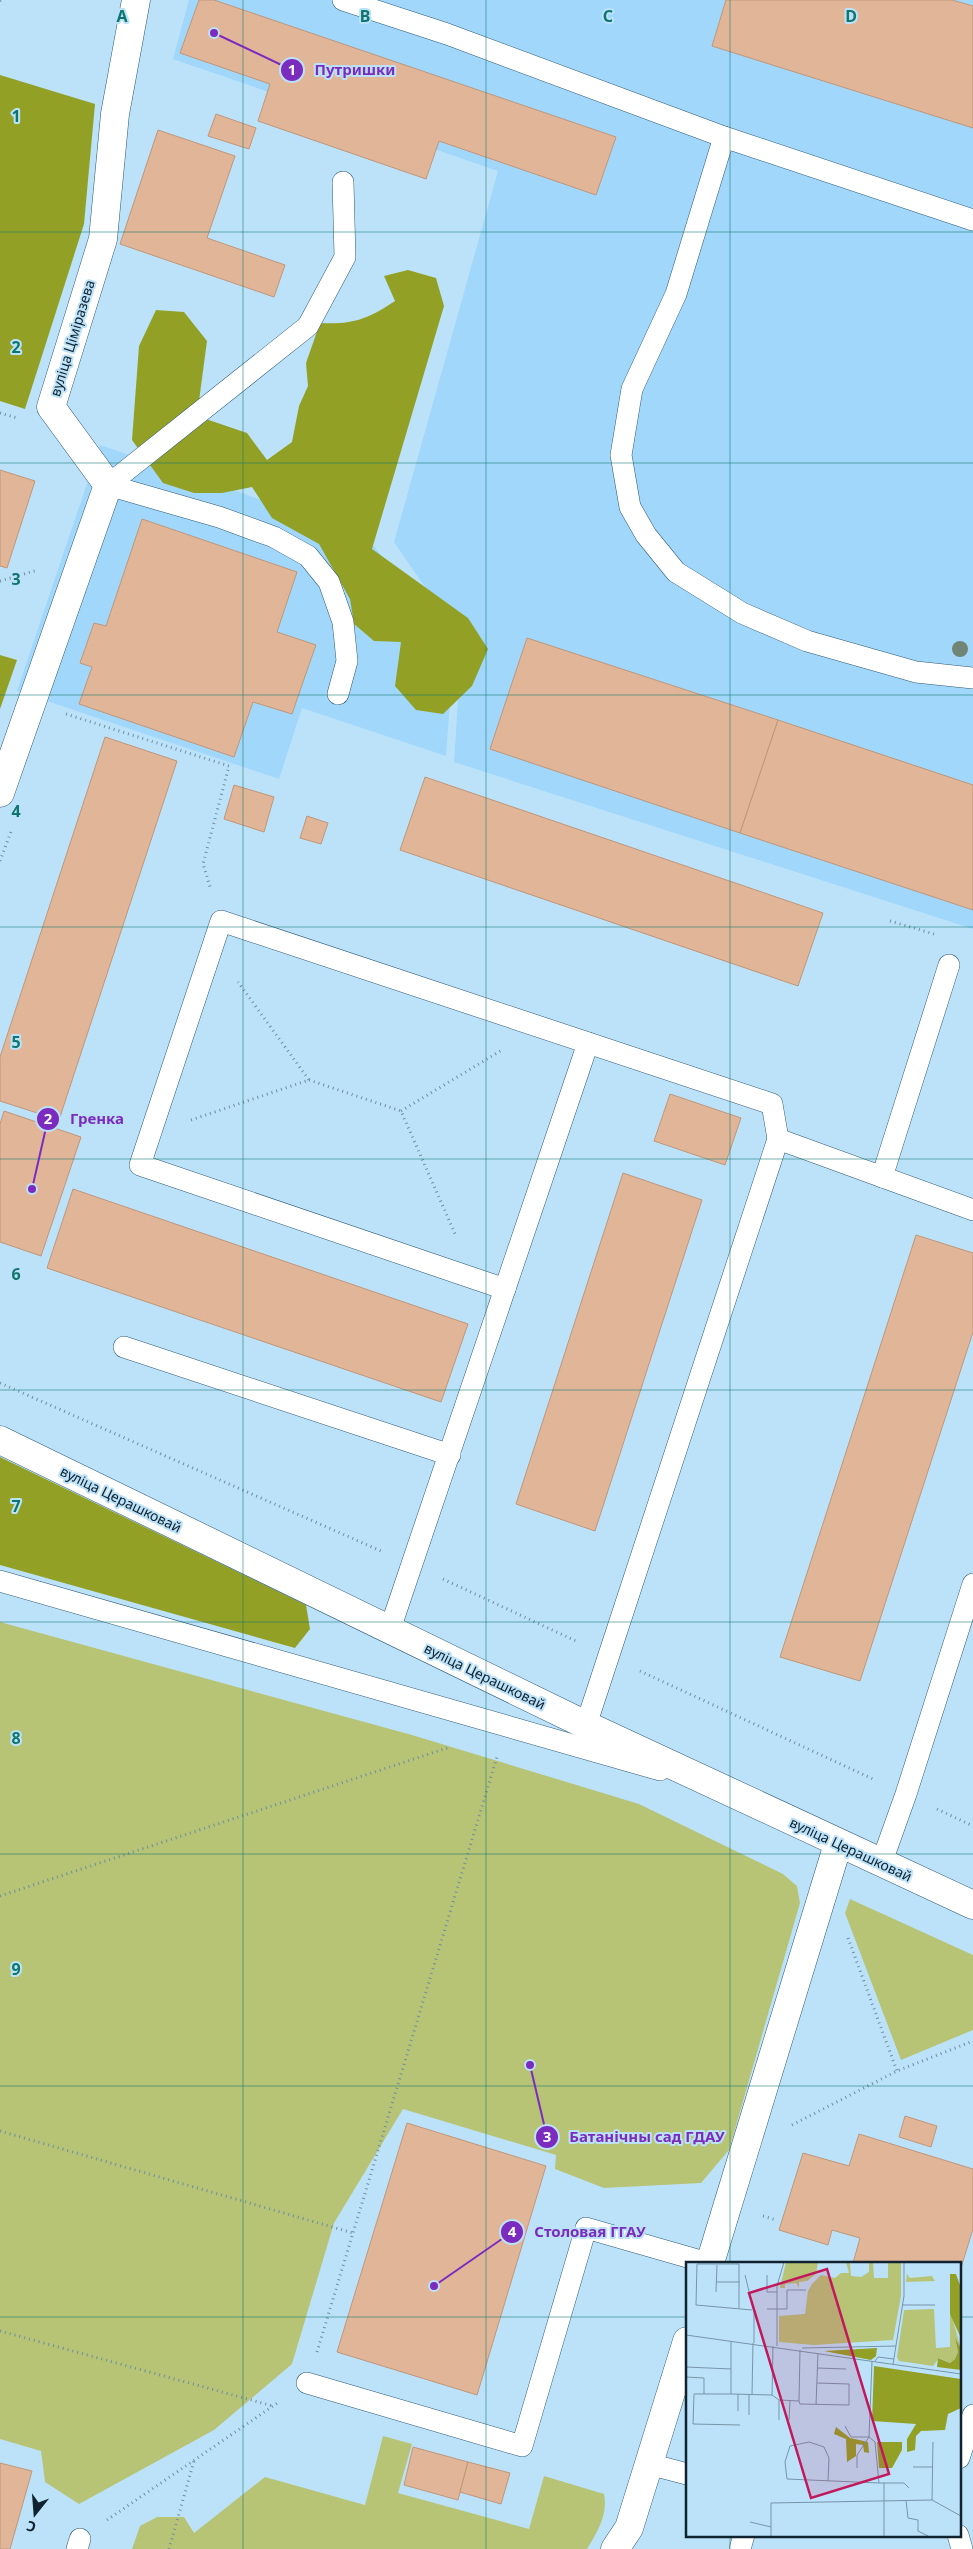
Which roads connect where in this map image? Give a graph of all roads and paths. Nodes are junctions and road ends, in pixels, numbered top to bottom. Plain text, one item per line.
1 (136, 0) edge
2 (343, 0) edge
3 (724, 137) junction
4 (343, 182) dead end
5 (973, 220) edge
6 (108, 485) junction
7 (45, 567) dead end
8 (0, 581) edge
9 (973, 678) edge
10 (338, 694) dead end
11 (63, 713) dead end
12 (0, 793) edge
13 (221, 921) junction
14 (890, 921) dead end
15 (936, 934) dead end
16 (212, 947) junction
17 (949, 965) dead end
18 (540, 1027) junction
19 (588, 1043) junction
20 (309, 1080) junction
21 (402, 1111) junction
22 (150, 1134) junction
23 (778, 1139) junction
24 (882, 1177) junction
25 (973, 1210) edge
26 (474, 1278) junction
27 (505, 1289) junction
28 (124, 1347) dead end
29 (0, 1383) edge
30 (0, 1440) edge
31 (450, 1455) junction
32 (412, 1565) junction
33 (0, 1581) edge
34 (973, 1584) edge
35 (390, 1629) junction
36 (608, 1656) junction
37 (586, 1725) junction
38 (451, 1746) dead end
39 (499, 1749) dead end
40 (711, 1784) junction
41 (906, 1794) junction
42 (973, 1826) edge
43 (838, 1844) junction
44 (881, 1864) junction
45 (0, 1896) edge
46 (973, 1905) edge
47 (844, 1929) dead end
48 (973, 2041) edge
49 (897, 2072) junction
50 (790, 2126) dead end
51 (0, 2131) edge
52 (353, 2233) junction
53 (705, 2262) edge
54 (709, 2262) edge
55 (0, 2331) edge
56 (686, 2344) edge
57 (307, 2383) junction
58 (273, 2406) junction
59 (973, 2415) edge
60 (960, 2455) edge
61 (194, 2461) junction
62 (650, 2464) junction
63 (686, 2474) edge
64 (744, 2536) edge
65 (958, 2536) edge
66 (78, 2544) edge
67 (169, 2549) edge
68 (615, 2549) edge
69 (740, 2549) edge
70 (962, 2549) edge

1 - 6 street, вуліца Ціміразева
2 - 3 lane
3 - 5 lane
3 - 9 lane
4 - 6 lane
6 - 10 lane
6 - 12 street
7 - 8 path
11 - 13 path
13 - 16 lane
13 - 18 lane
14 - 15 path
16 - 20 path
16 - 22 lane
17 - 24 lane
18 - 19 lane
18 - 21 path
19 - 23 lane
19 - 27 lane
20 - 21 path
20 - 22 path
21 - 26 path
22 - 26 lane
23 - 24 lane
23 - 36 lane
24 - 25 lane
26 - 27 lane
27 - 31 lane
28 - 31 lane
29 - 32 path
30 - 35 street, вуліца Церашковай
31 - 32 lane
32 - 35 lane
32 - 36 path
33 - 40 lane
34 - 41 lane
35 - 37 street, вуліца Церашковай
36 - 37 lane
36 - 41 path
37 - 40 street, вуліца Церашковай
38 - 45 path
39 - 52 path
40 - 43 street, вуліца Церашковай
41 - 42 path
41 - 44 lane
43 - 44 street, вуліца Церашковай
43 - 54 street
44 - 46 street, вуліца Церашковай
47 - 49 path
48 - 49 path
49 - 50 path
51 - 52 path
52 - 57 path
53 - 57 lane
55 - 58 path
56 - 62 street
57 - 58 path
58 - 61 path
59 - 60 lane
61 - 66 path
61 - 67 path
62 - 63 lane
62 - 68 street
64 - 69 lane
65 - 70 lane

